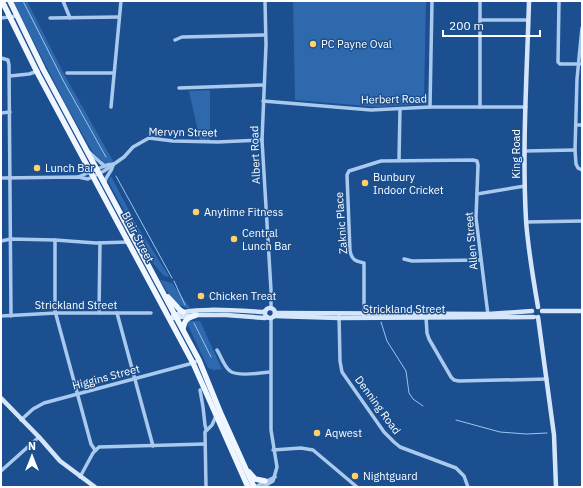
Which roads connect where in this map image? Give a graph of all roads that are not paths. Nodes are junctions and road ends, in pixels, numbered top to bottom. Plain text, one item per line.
1 (2, 1) edge
2 (10, 1) edge
3 (63, 1) edge
4 (121, 1) edge
5 (265, 1) edge
6 (432, 1) edge
7 (480, 1) edge
8 (529, 1) edge
9 (559, 1) edge
10 (17, 16) junction
11 (10, 17) junction
12 (119, 17) junction
13 (1, 18) edge
14 (50, 18) dead end
15 (70, 18) junction
16 (480, 20) junction
17 (528, 20) junction
18 (582, 30) edge
19 (265, 35) junction
20 (175, 40) dead end
21 (1, 58) edge
22 (580, 64) junction
23 (43, 69) junction
24 (37, 72) junction
25 (68, 73) dead end
26 (114, 73) junction
27 (10, 76) junction
28 (580, 79) edge
29 (264, 85) junction
30 (179, 88) dead end
31 (263, 101) junction
32 (111, 107) dead end
33 (430, 107) junction
34 (480, 107) junction
35 (526, 107) junction
36 (400, 109) junction
37 (1, 112) edge
38 (10, 112) junction
39 (576, 125) junction
40 (582, 125) edge
41 (262, 140) junction
42 (575, 150) junction
43 (525, 151) junction
44 (88, 152) junction
45 (399, 160) junction
46 (113, 164) junction
47 (105, 166) junction
48 (582, 170) edge
49 (96, 173) junction
50 (1, 178) edge
51 (11, 178) junction
52 (105, 182) junction
53 (525, 186) junction
54 (477, 194) junction
55 (582, 221) edge
56 (526, 222) junction
57 (123, 232) junction
58 (11, 239) junction
59 (55, 240) junction
60 (1, 241) edge
61 (131, 241) junction
62 (116, 242) junction
63 (100, 243) junction
64 (404, 259) dead end
65 (481, 260) junction
66 (164, 295) junction
67 (538, 307) junction
68 (271, 308) junction
69 (265, 310) junction
70 (532, 311) junction
71 (542, 311) junction
72 (582, 311) edge
73 (183, 312) junction
74 (56, 313) junction
75 (99, 313) junction
76 (117, 313) junction
77 (151, 313) dead end
78 (196, 315) junction
79 (488, 315) junction
80 (1, 316) edge
81 (11, 316) junction
82 (176, 316) junction
83 (271, 316) junction
84 (339, 316) junction
85 (364, 316) junction
86 (426, 316) junction
87 (536, 317) junction
88 (169, 318) junction
89 (183, 330) junction
90 (217, 350) dead end
91 (199, 360) junction
92 (193, 363) junction
93 (270, 372) junction
94 (135, 379) junction
95 (547, 379) junction
96 (200, 390) dead end
97 (78, 394) junction
98 (1, 398) edge
99 (219, 415) junction
100 (21, 420) junction
101 (220, 425) junction
102 (207, 430) junction
103 (39, 437) junction
104 (205, 444) junction
105 (153, 446) junction
106 (95, 450) junction
107 (274, 450) junction
108 (246, 469) junction
109 (1, 471) edge
110 (80, 477) junction
111 (244, 479) junction
112 (264, 484) edge
113 (96, 487) edge
114 (206, 487) edge
115 (242, 487) edge
116 (248, 487) edge
117 (255, 487) edge
118 (357, 487) edge
119 (468, 487) edge
120 (556, 487) edge

1 - 11 main road, Blair Street
2 - 10 main road, Blair Street
3 - 15 street
4 - 12 street
5 - 19 street, Albert Road
6 - 33 street
7 - 16 street
8 - 17 street, King Road
9 - 22 street
10 - 11 street
10 - 23 main road, Blair Street
11 - 13 street
11 - 24 main road, Blair Street
12 - 15 street
12 - 26 street
14 - 15 street
16 - 17 street
16 - 34 street
17 - 35 street, King Road
18 - 22 street
19 - 20 street
19 - 29 street, Albert Road
21 - 27 street
22 - 28 street
23 - 24 street
23 - 44 main road, Blair Street
24 - 27 street
24 - 49 main road, Blair Street
25 - 26 street
26 - 32 street
27 - 38 street
28 - 39 street
29 - 30 street
29 - 31 street, Albert Road
31 - 36 street, Herbert Road
31 - 41 street, Albert Road
33 - 34 street, Herbert Road
33 - 36 street, Herbert Road
34 - 35 street, Herbert Road
35 - 43 street, King Road
36 - 45 street
37 - 38 street
38 - 51 street
39 - 40 street
39 - 42 street
41 - 46 street, Mervyn Street
41 - 68 street, Albert Road
42 - 43 street
42 - 48 street
43 - 53 street, King Road
44 - 47 street
44 - 49 main road, Blair Street
45 - 54 street, Allen Street
45 - 85 street, Zaknic Place
46 - 47 street, Mervyn Street
46 - 49 street, Mervyn Street
46 - 52 street, Mervyn Street
47 - 49 street, Mervyn Street
49 - 51 street
49 - 52 main road, Blair Street
49 - 57 main road, Blair Street
50 - 51 street
51 - 58 street
52 - 61 main road, Blair Street
53 - 54 street
53 - 56 street, King Road
54 - 65 street, Allen Street
55 - 56 street
56 - 67 street, King Road
57 - 61 main road, Blair Street
57 - 62 street
58 - 59 street
58 - 60 street
58 - 81 street
59 - 63 street
59 - 74 street
61 - 62 street
61 - 66 main road, Blair Street
61 - 88 main road, Blair Street
62 - 63 street
63 - 75 street
64 - 65 street
65 - 79 street, Allen Street
66 - 73 main road
66 - 82 main road, Blair Street
67 - 70 street
67 - 71 street
68 - 69 street, Strickland Street
68 - 83 street
69 - 73 street, Strickland Street
69 - 83 street
70 - 79 street, Strickland Street
70 - 87 street
71 - 72 street
71 - 87 street
73 - 82 street, Strickland Street
74 - 75 street, Strickland Street
74 - 81 street, Strickland Street
74 - 97 street
75 - 76 street, Strickland Street
76 - 77 street, Strickland Street
76 - 94 street
78 - 82 street, Strickland Street
78 - 83 street, Strickland Street
78 - 89 main road
79 - 86 street, Strickland Street
79 - 87 street, Strickland Street
80 - 81 street, Strickland Street
82 - 88 street, Strickland Street
82 - 89 main road, Blair Street
83 - 84 street, Strickland Street
83 - 93 street
84 - 85 street, Strickland Street
84 - 119 street, Denning Road
85 - 86 street, Strickland Street
86 - 95 street
87 - 95 street
88 - 92 main road, Blair Street
89 - 91 main road, Blair Street
90 - 93 street
91 - 92 street, Higgins Street
91 - 99 main road, Blair Street
92 - 94 street, Higgins Street
92 - 99 main road, Blair Street
93 - 107 street
94 - 97 street, Higgins Street
94 - 105 street
95 - 120 street
96 - 102 street
97 - 100 street, Higgins Street
97 - 106 street
98 - 100 street
99 - 101 main road, Blair Street
99 - 102 street
99 - 108 main road, Blair Street
100 - 103 street
101 - 102 street
101 - 111 main road, Blair Street
102 - 104 street
103 - 109 street
103 - 110 street
104 - 105 street
104 - 114 street
105 - 106 street
106 - 110 street
107 - 112 street
107 - 118 street
108 - 112 main road
108 - 117 main road, Blair Street
110 - 113 street
111 - 115 main road
111 - 116 main road, Blair Street
112 - 117 street

